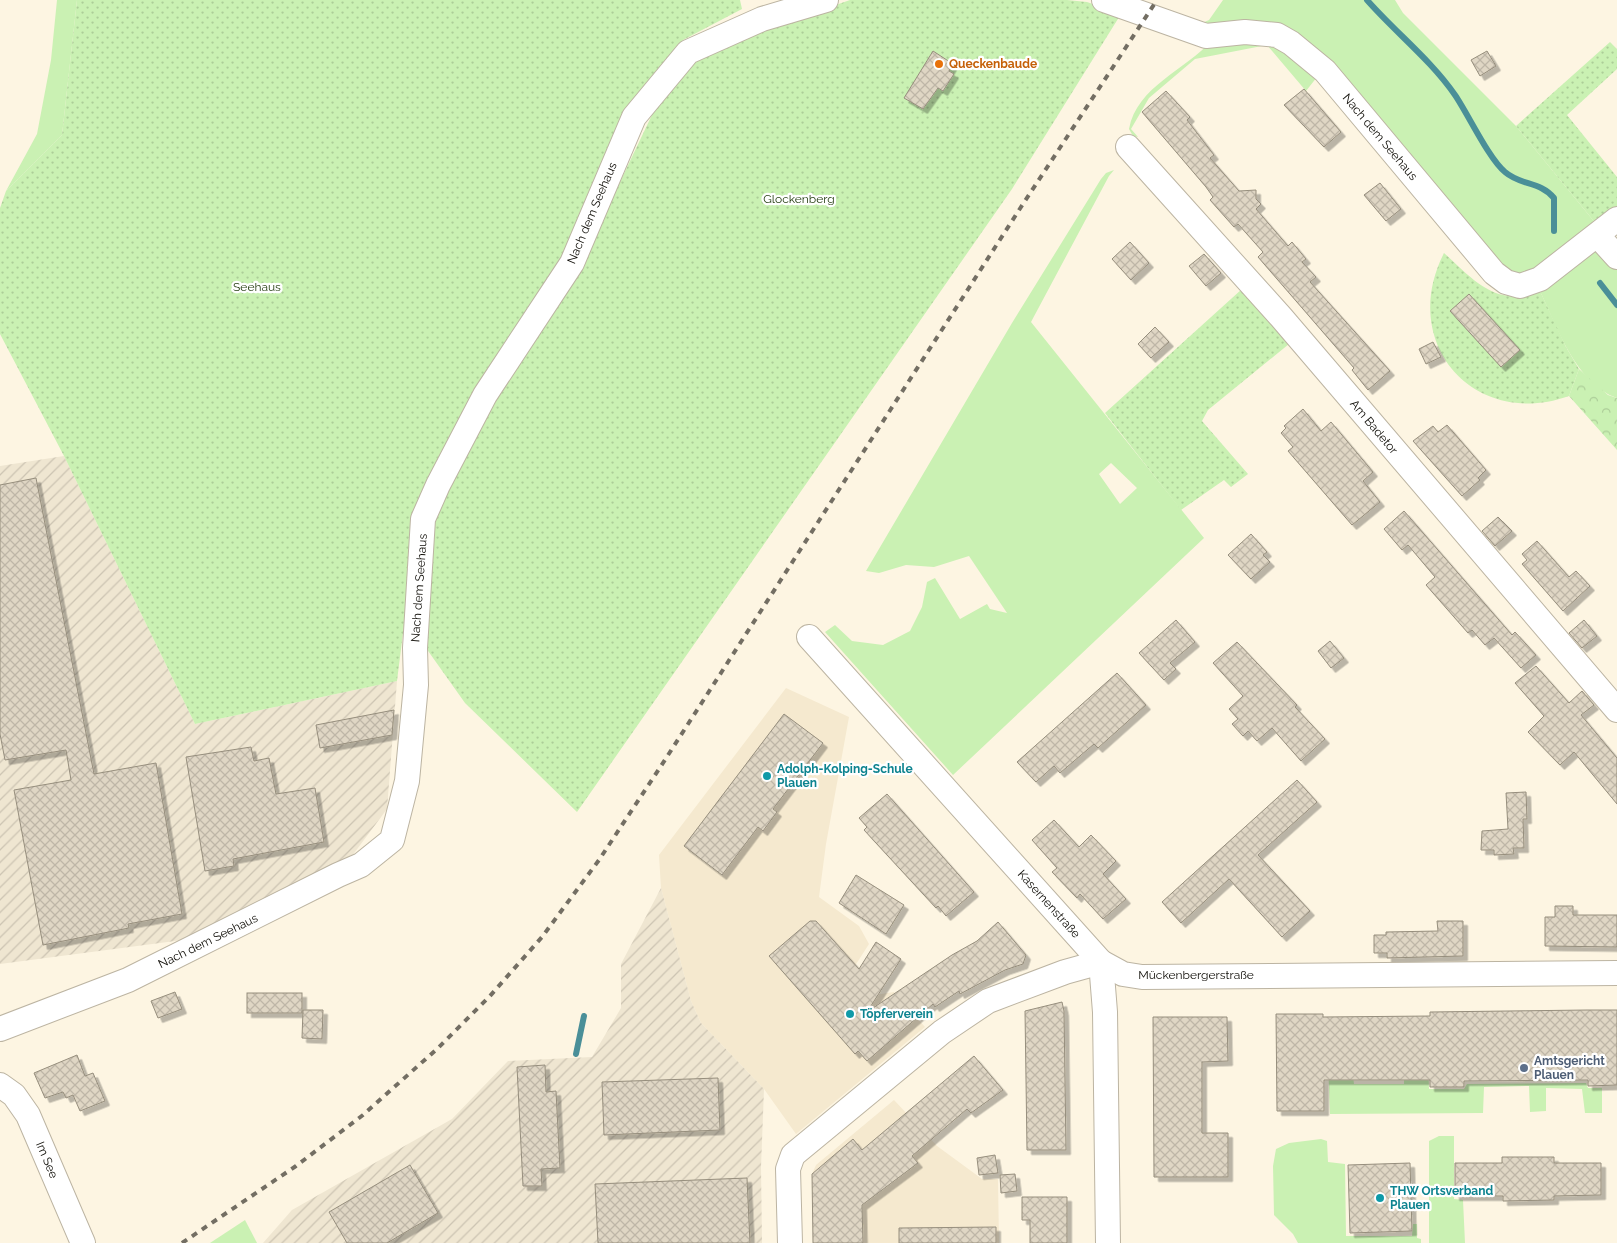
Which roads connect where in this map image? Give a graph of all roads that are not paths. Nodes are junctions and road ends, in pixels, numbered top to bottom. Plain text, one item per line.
1 (826, 0) edge
2 (1104, 0) edge
3 (759, 10) edge
4 (1128, 147) dead end
5 (1617, 220) edge
6 (1598, 236) junction
7 (1617, 258) edge
8 (809, 637) dead end
9 (1617, 710) edge
10 (1101, 962) junction
11 (1617, 973) edge
12 (0, 1029) edge
13 (0, 1085) edge
14 (82, 1243) edge
15 (790, 1243) edge
16 (1108, 1243) edge

1 - 3 street, Nach dem Seehaus
2 - 6 street, Nach dem Seehaus
3 - 12 street, Nach dem Seehaus
4 - 9 street, Am Badetor
5 - 6 street, Nach dem Seehaus
6 - 7 street
8 - 10 street, Kasernenstraße
10 - 11 street, Mückenbergerstraße
10 - 15 street
10 - 16 street
13 - 14 street, Im See

